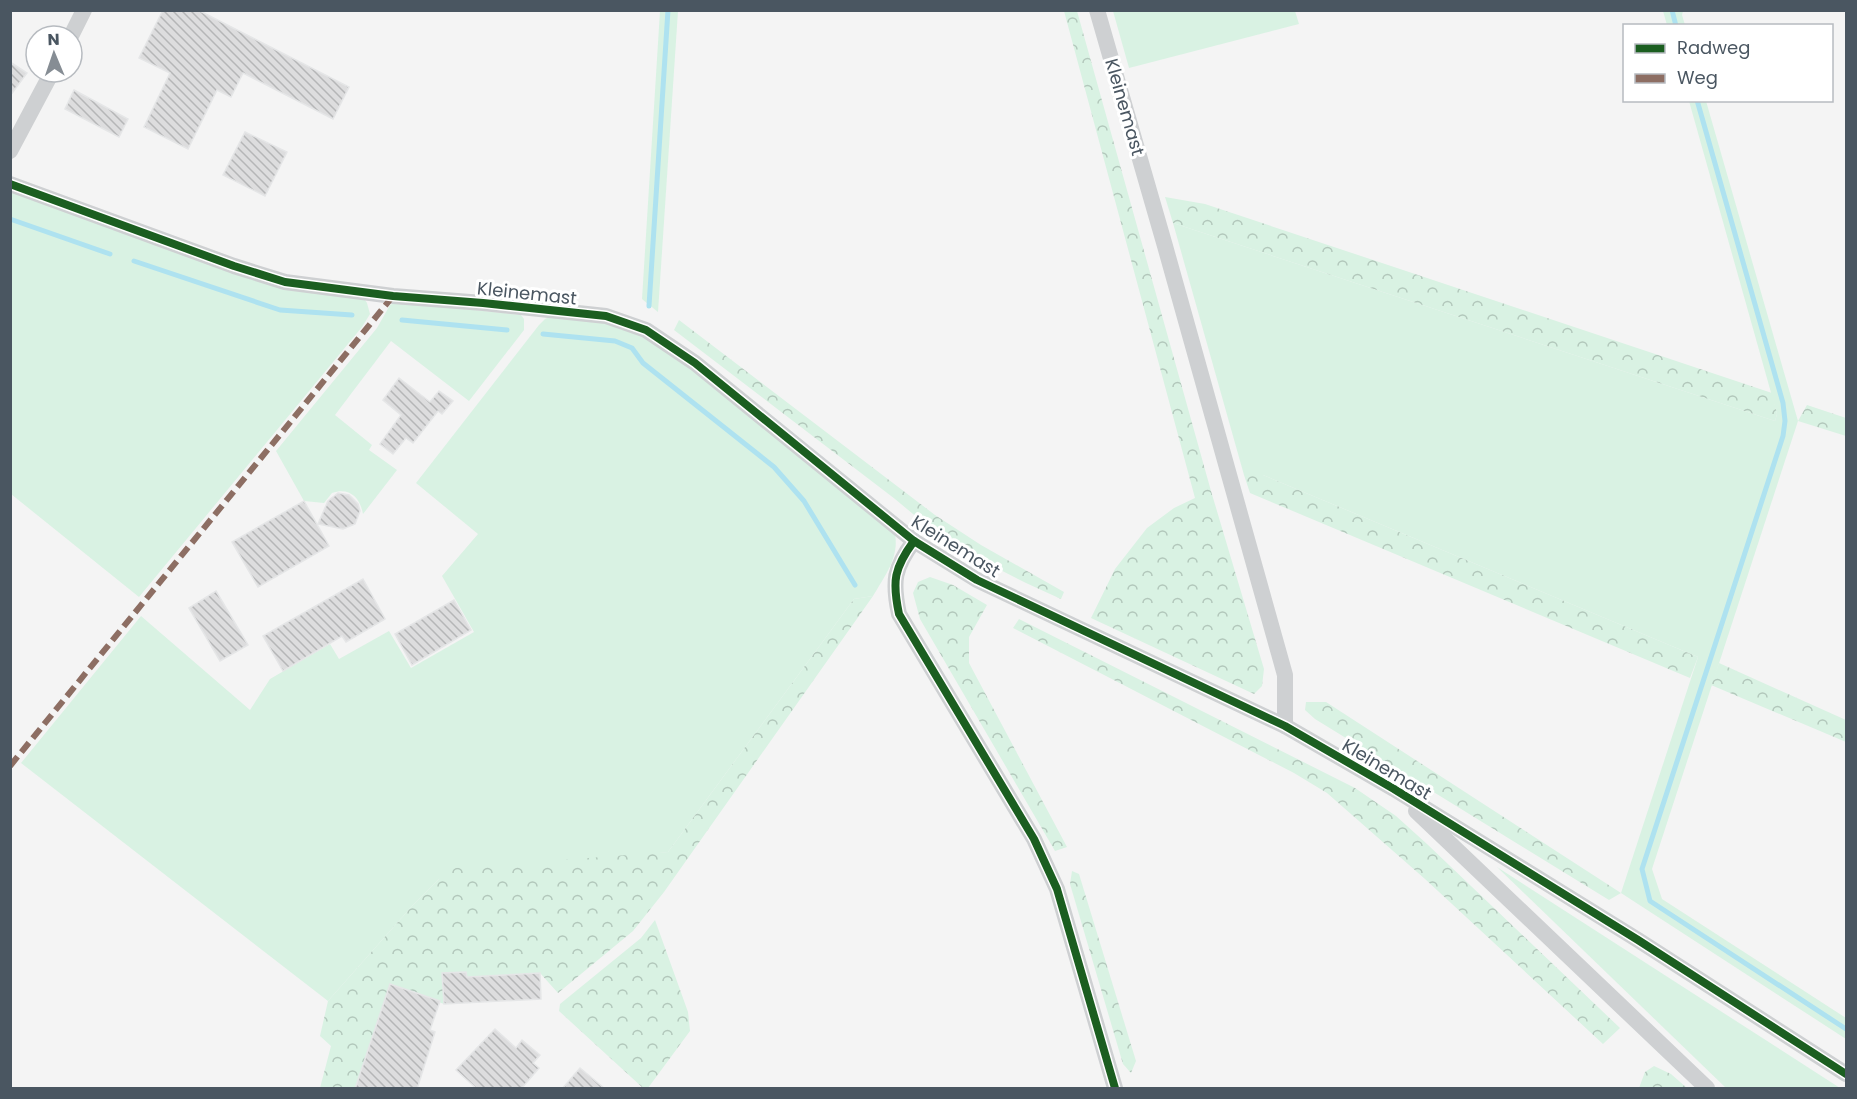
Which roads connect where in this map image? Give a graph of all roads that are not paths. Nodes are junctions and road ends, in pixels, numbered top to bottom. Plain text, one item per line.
1 (84, 10) edge
2 (1096, 10) edge
3 (77, 24) edge
4 (46, 84) edge
5 (10, 151) edge
6 (10, 184) edge
7 (914, 541) junction
8 (1285, 726) junction
9 (1394, 789) junction
10 (1846, 1074) edge
11 (1115, 1089) edge
12 (1707, 1089) edge

1 - 3 street
2 - 8 street, Kleinemast
4 - 5 street
6 - 7 street, Kleinemast
7 - 8 street, Kleinemast
7 - 11 street
8 - 9 street, Kleinemast
9 - 10 street, Kleinemast
9 - 12 street, Kleinemast

